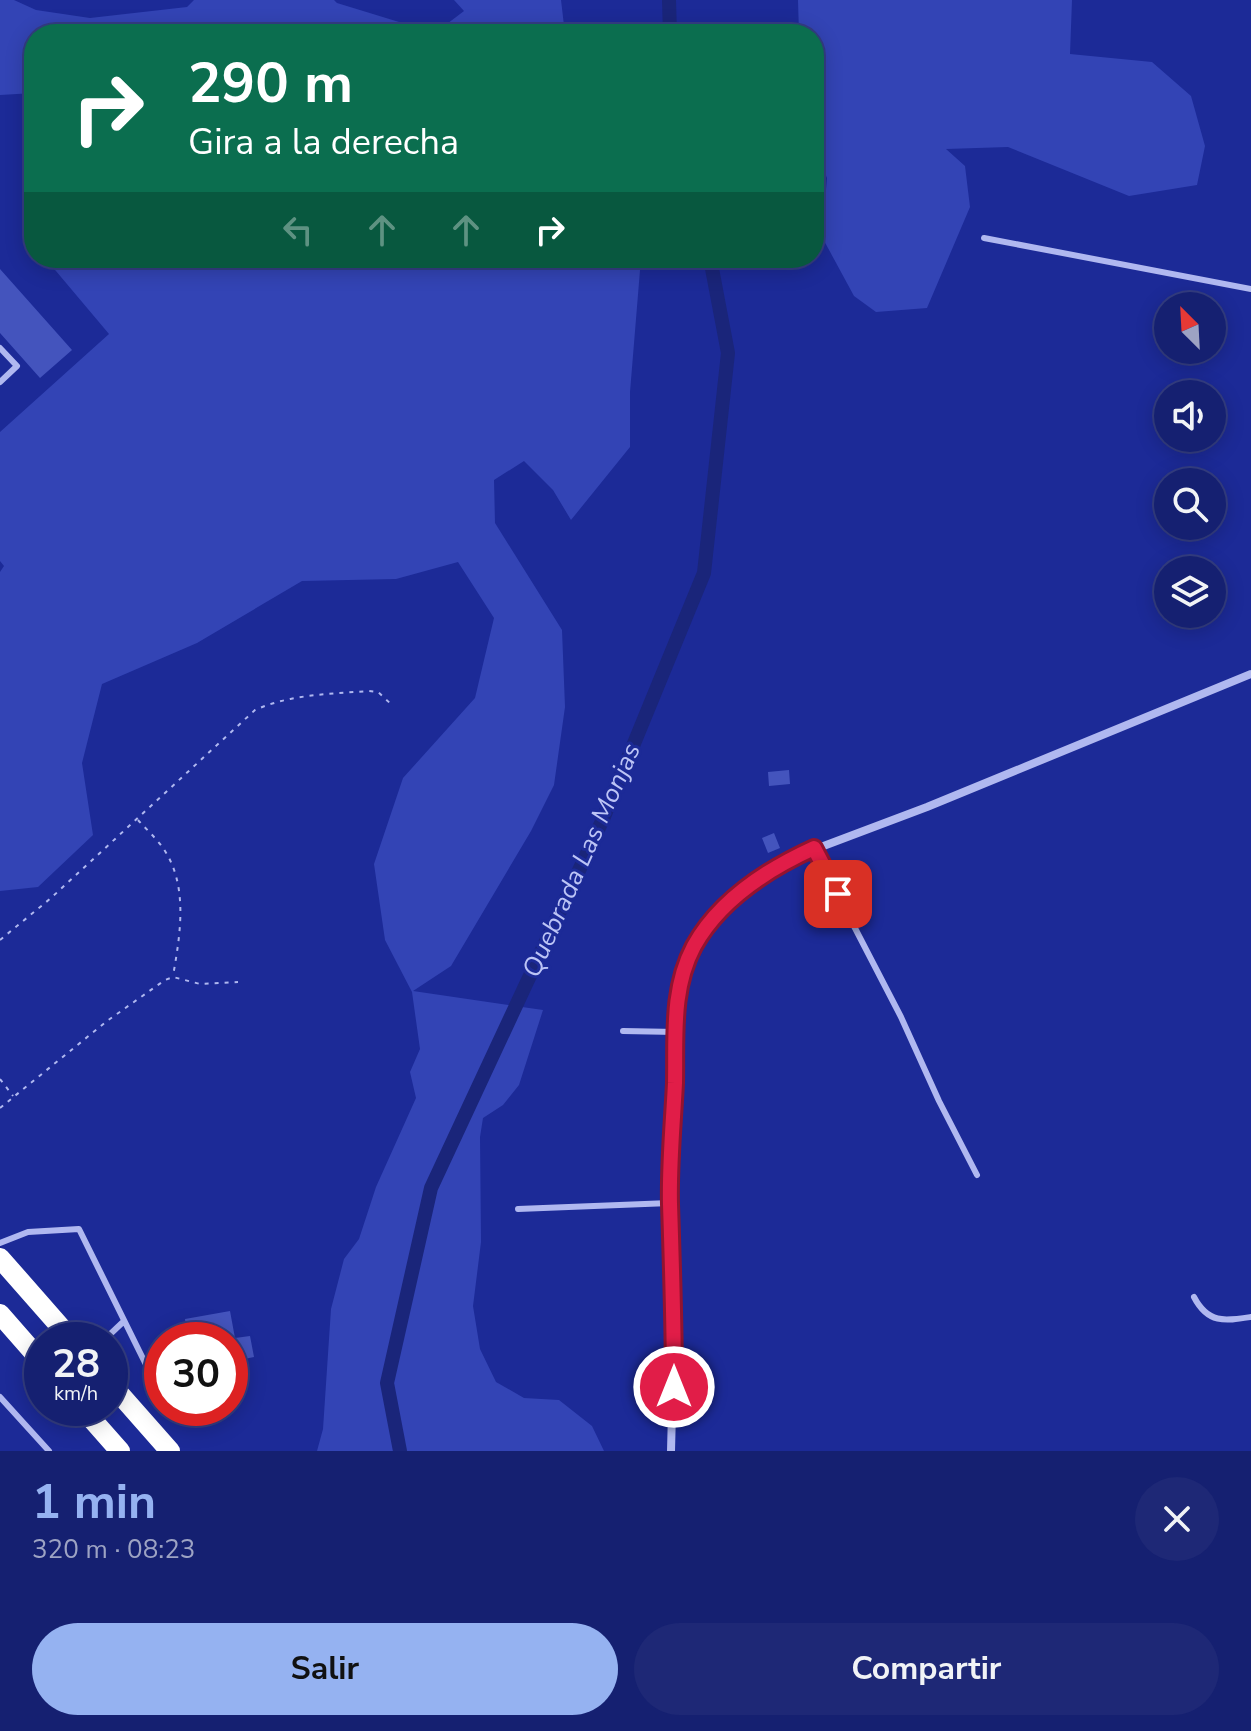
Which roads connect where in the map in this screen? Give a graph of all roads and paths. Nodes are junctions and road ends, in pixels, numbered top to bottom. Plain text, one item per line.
1 (984, 238) dead end
2 (1251, 289) edge
3 (0, 348) edge
4 (0, 382) edge
5 (1251, 674) edge
6 (392, 705) dead end
7 (137, 819) junction
8 (814, 848) junction
9 (0, 940) edge
10 (173, 977) junction
11 (238, 982) dead end
12 (623, 1031) dead end
13 (676, 1032) junction
14 (0, 1079) edge
15 (14, 1097) junction
16 (0, 1108) edge
17 (977, 1175) dead end
18 (670, 1203) junction
19 (518, 1209) dead end
20 (0, 1243) edge
21 (0, 1258) edge
22 (1194, 1297) dead end
23 (0, 1314) edge
24 (1251, 1317) edge
25 (56, 1322) edge
26 (123, 1322) edge
27 (128, 1332) edge
28 (24, 1341) edge
29 (144, 1362) edge
30 (0, 1397) edge
31 (128, 1403) edge
32 (7, 1405) junction
33 (0, 1410) edge
34 (98, 1426) edge
35 (49, 1451) edge
36 (120, 1451) edge
37 (170, 1451) edge
38 (671, 1451) edge

1 - 2 lane
3 - 4 lane
5 - 8 street
6 - 7 path
7 - 9 path
7 - 10 path
8 - 13 street
8 - 17 lane
10 - 11 path
10 - 15 path
12 - 13 lane
13 - 18 street
14 - 15 path
15 - 16 path
18 - 19 lane
18 - 38 street
20 - 26 lane
21 - 25 highway
22 - 24 lane
23 - 28 highway
27 - 29 lane
30 - 32 lane
31 - 37 highway
32 - 33 lane
32 - 35 lane
34 - 36 highway

